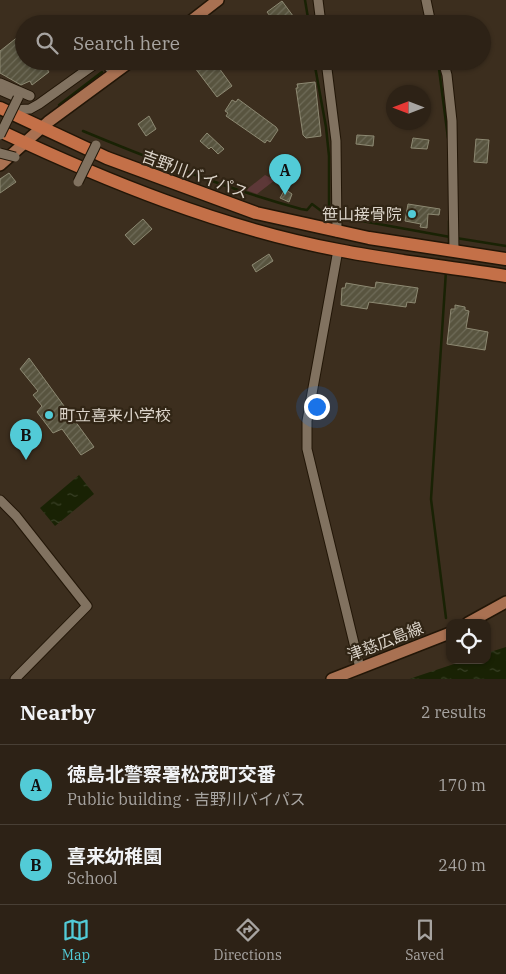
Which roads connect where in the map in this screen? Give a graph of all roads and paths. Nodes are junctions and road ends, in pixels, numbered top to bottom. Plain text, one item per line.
1 (218, 0) edge
2 (318, 0) edge
3 (426, 0) edge
4 (199, 15) edge
5 (320, 15) edge
6 (428, 15) edge
7 (87, 70) edge
8 (117, 70) edge
9 (327, 70) edge
10 (446, 70) edge
11 (114, 72) joint
12 (0, 83) edge
13 (0, 90) edge
14 (30, 96) dead end
15 (1, 109) edge
16 (42, 128) junction
17 (0, 131) edge
18 (0, 135) edge
19 (26, 143) junction
20 (96, 146) dead end
21 (0, 153) edge
22 (15, 156) dead end
23 (0, 165) edge
24 (78, 182) dead end
25 (337, 232) junction
26 (338, 250) junction
27 (454, 251) junction
28 (506, 259) edge
29 (506, 276) edge
30 (0, 500) edge
31 (506, 602) edge
32 (475, 619) edge
33 (446, 635) edge
34 (360, 668) junction
35 (15, 679) edge
36 (332, 679) edge

1 - 4 main road
2 - 5 street
3 - 6 street
7 - 15 street
8 - 11 main road
9 - 25 street
10 - 27 street
11 - 16 main road
12 - 14 street
13 - 18 street, bridge
15 - 16 highway, 吉野川バイパス
16 - 19 main road
16 - 25 highway, 吉野川バイパス
17 - 19 highway, 吉野川バイパス
19 - 23 main road
19 - 26 highway, 吉野川バイパス
20 - 24 street, bridge
21 - 22 street, bridge
25 - 27 highway, 吉野川バイパス
26 - 29 highway, 吉野川バイパス
26 - 34 street
27 - 28 highway, 吉野川バイパス
30 - 35 street
31 - 32 main road
33 - 34 main road, 津慈広島線
34 - 36 main road, 津慈広島線

